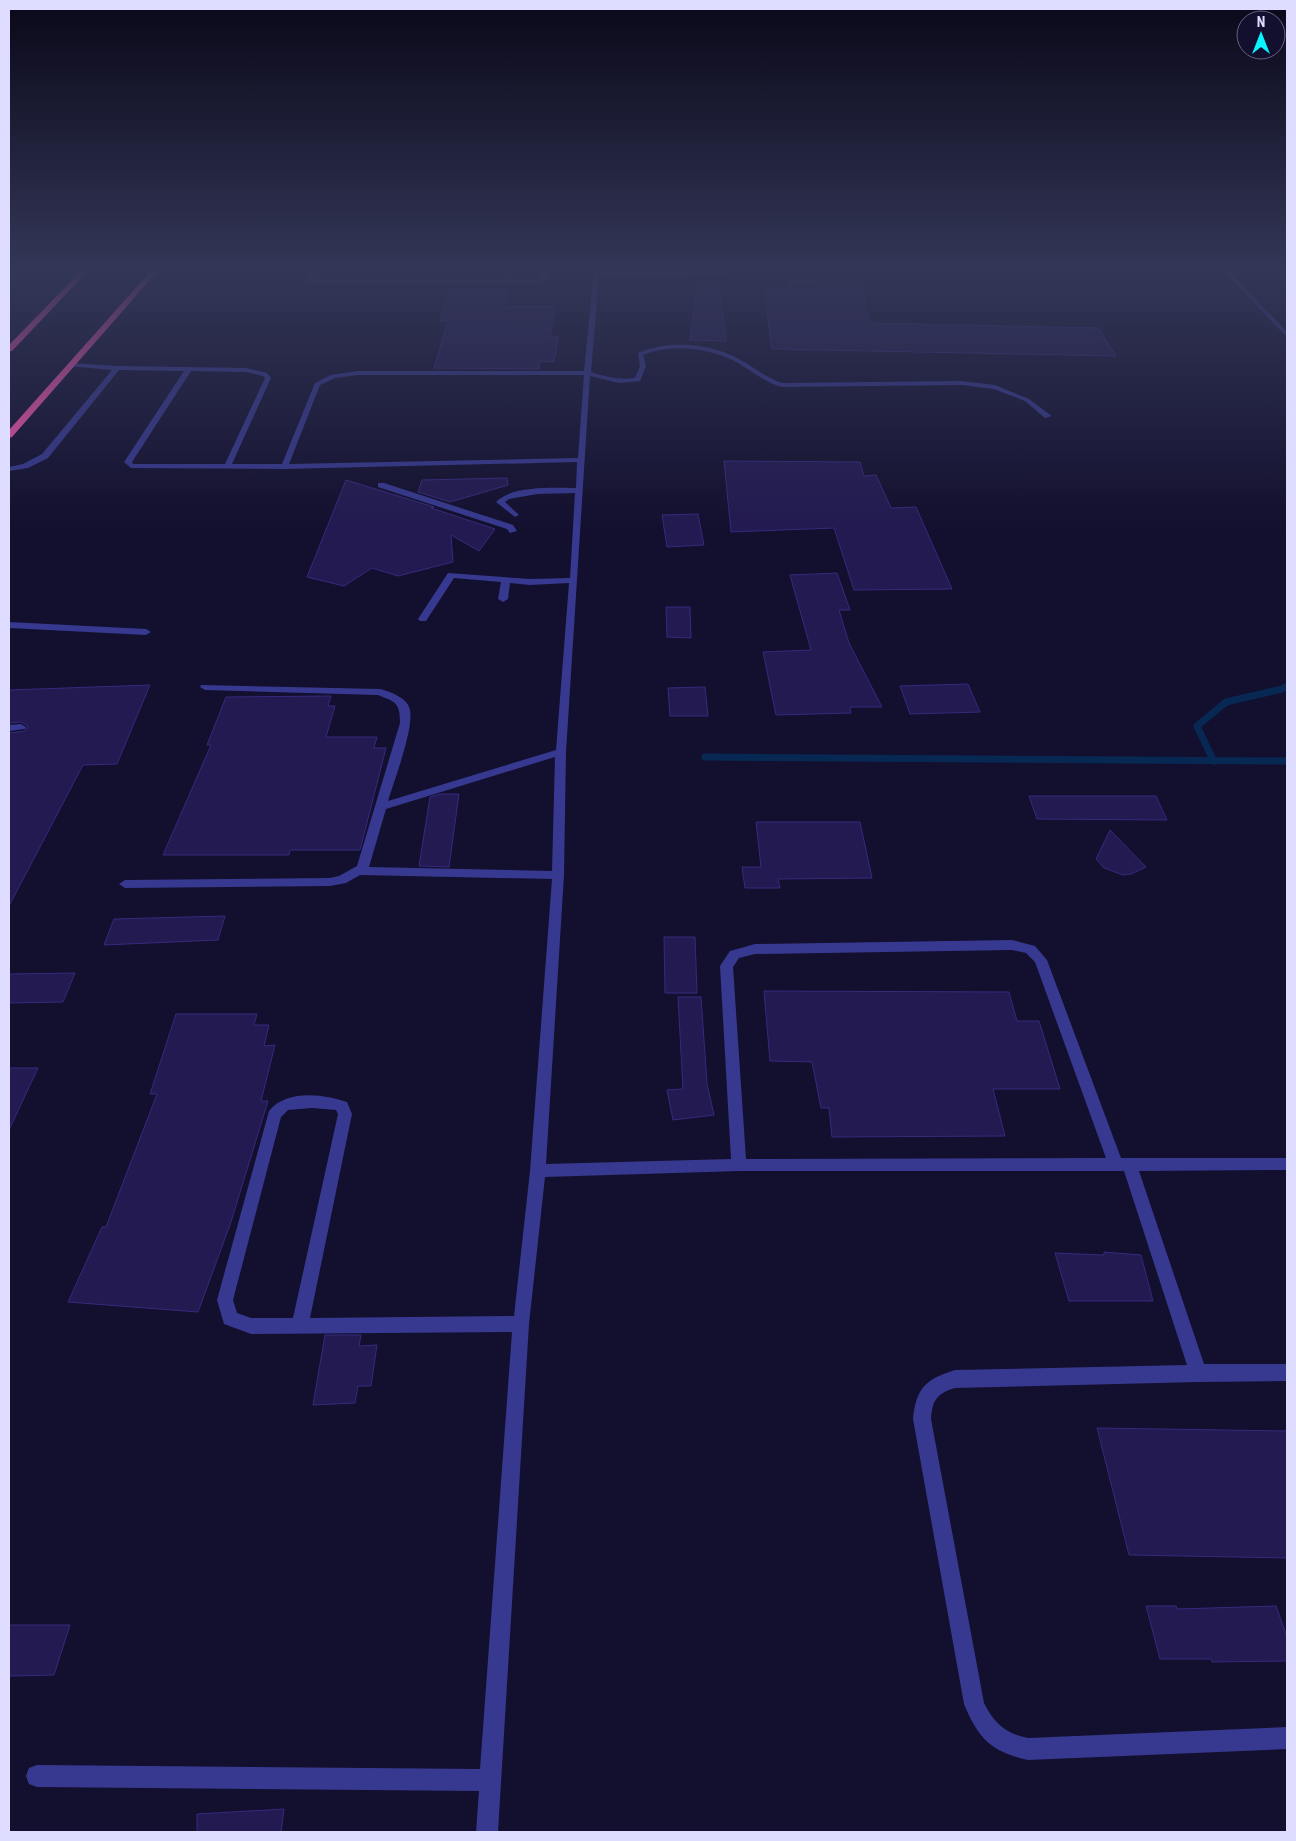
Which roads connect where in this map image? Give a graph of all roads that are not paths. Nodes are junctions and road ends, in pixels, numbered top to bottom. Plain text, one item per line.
1 (76, 358) edge
2 (589, 358) edge
3 (641, 358) edge
4 (730, 358) edge
5 (70, 365) junction
6 (116, 368) junction
7 (189, 369) junction
8 (588, 373) junction
9 (1048, 416) dead end
10 (9, 436) edge
11 (581, 460) junction
12 (227, 467) junction
13 (284, 467) junction
14 (9, 469) edge
15 (381, 486) dead end
16 (580, 490) junction
17 (515, 514) dead end
18 (513, 531) dead end
19 (506, 579) junction
20 (574, 580) junction
21 (503, 599) dead end
22 (423, 619) dead end
23 (9, 625) edge
24 (146, 632) dead end
25 (205, 687) dead end
26 (21, 727) dead end
27 (9, 728) edge
28 (561, 752) junction
29 (380, 807) junction
30 (362, 871) junction
31 (558, 875) junction
32 (125, 884) dead end
33 (1123, 1164) junction
34 (1287, 1164) edge
35 (739, 1165) junction
36 (538, 1170) junction
37 (521, 1324) junction
38 (300, 1326) junction
39 (1198, 1373) junction
40 (1287, 1373) edge
41 (1287, 1738) edge
42 (38, 1776) dead end
43 (490, 1780) junction
44 (487, 1832) edge

1 - 5 highway
2 - 8 lane
3 - 8 lane
4 - 9 lane
5 - 6 lane
5 - 10 highway
6 - 7 lane
6 - 14 lane
7 - 12 lane
7 - 12 lane
8 - 11 lane
8 - 13 lane
11 - 13 lane
11 - 16 lane
12 - 13 lane
15 - 18 lane
16 - 17 lane
16 - 20 lane
19 - 20 lane
19 - 21 lane
19 - 22 lane
20 - 28 lane
23 - 24 lane
25 - 29 lane
26 - 27 lane
28 - 29 lane
28 - 31 lane
29 - 30 lane
30 - 31 lane
30 - 32 lane
31 - 36 lane
33 - 34 lane
33 - 35 lane
33 - 35 lane
33 - 39 lane
35 - 36 lane
36 - 37 lane
37 - 38 lane
37 - 43 lane
38 - 38 lane
39 - 40 lane
39 - 41 lane
42 - 43 lane
43 - 44 lane

